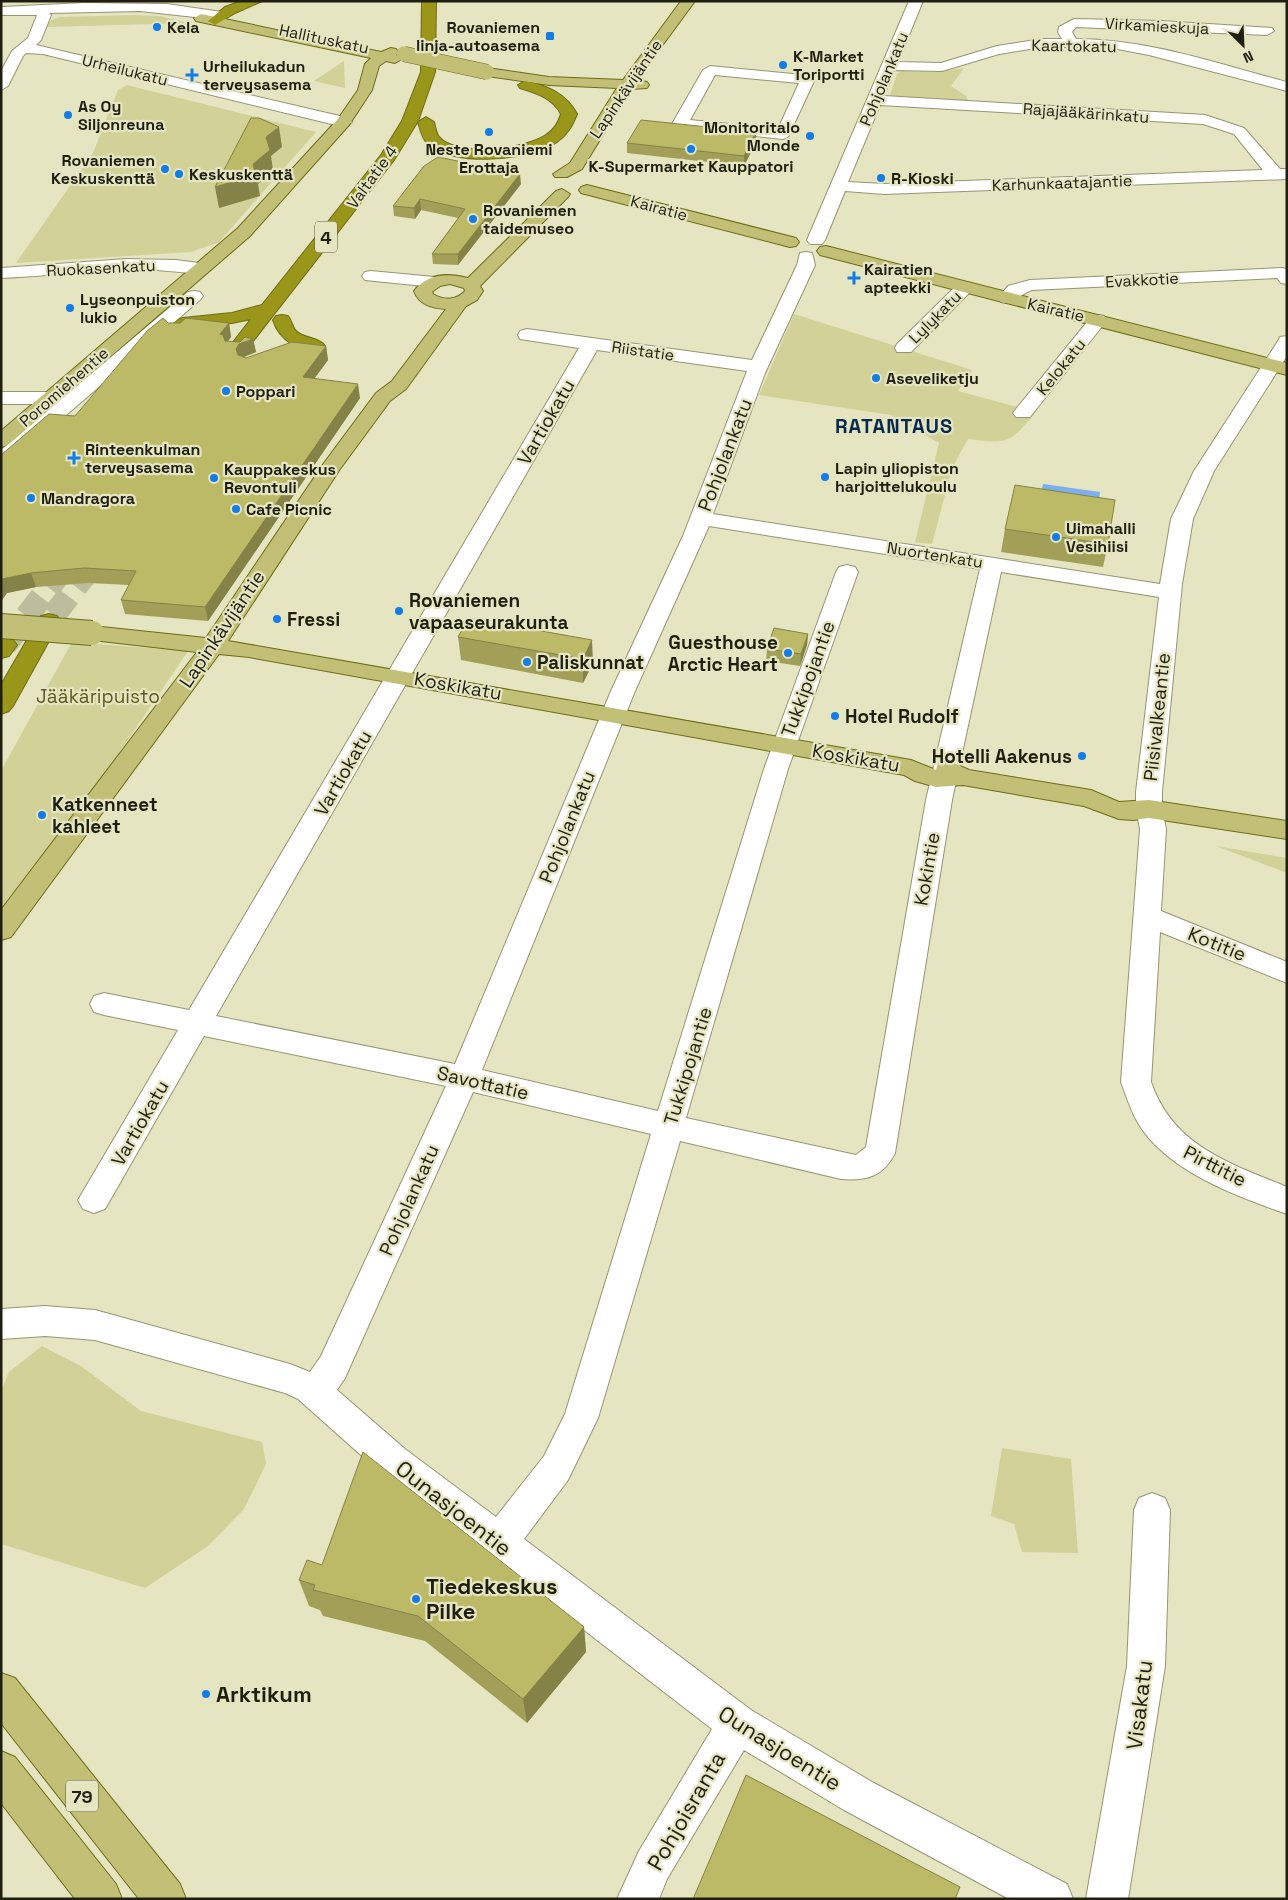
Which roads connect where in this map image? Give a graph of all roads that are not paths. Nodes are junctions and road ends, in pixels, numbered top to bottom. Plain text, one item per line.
1 (237, 1) edge
2 (255, 1) edge
3 (430, 1) edge
4 (916, 1) edge
5 (695, 3) edge
6 (42, 10) edge
7 (1, 11) edge
8 (1, 16) edge
9 (212, 17) junction
10 (1267, 30) dead end
11 (678, 39) dead end
12 (1071, 42) junction
13 (24, 46) junction
14 (444, 47) dead end
15 (395, 56) junction
16 (889, 66) junction
17 (487, 75) junction
18 (440, 80) dead end
19 (525, 85) junction
20 (1, 86) edge
21 (625, 86) junction
22 (644, 88) dead end
23 (1287, 88) edge
24 (874, 100) junction
25 (433, 105) dead end
26 (625, 116) dead end
27 (344, 122) junction
28 (426, 122) junction
29 (783, 134) joint
30 (561, 174) junction
31 (1281, 174) edge
32 (585, 183) junction
33 (838, 186) junction
34 (551, 188) junction
35 (790, 242) junction
36 (821, 245) junction
37 (806, 257) junction
38 (328, 260) dead end
39 (200, 268) junction
40 (1, 273) edge
41 (370, 276) dead end
42 (1284, 276) edge
43 (465, 283) junction
44 (965, 287) junction
45 (431, 292) junction
46 (194, 296) dead end
47 (1007, 298) junction
48 (461, 302) junction
49 (294, 305) dead end
50 (267, 310) junction
51 (1098, 320) junction
52 (527, 335) dead end
53 (1287, 341) edge
54 (591, 344) junction
55 (904, 348) dead end
56 (281, 351) edge
57 (759, 367) junction
58 (1279, 367) edge
59 (383, 397) junction
60 (1, 398) edge
61 (50, 398) junction
62 (1023, 414) dead end
63 (1, 442) edge
64 (1, 461) edge
65 (700, 518) junction
66 (992, 564) junction
67 (847, 572) dead end
68 (1171, 592) junction
69 (49, 620) tunnel mouth
70 (3, 641) edge
71 (212, 646) junction
72 (30, 647) tunnel mouth
73 (399, 676) junction
74 (1, 688) edge
75 (1, 706) edge
76 (614, 713) junction
77 (784, 745) junction
78 (951, 775) junction
79 (1149, 809) junction
80 (1287, 830) edge
81 (1147, 916) junction
82 (1, 930) edge
83 (1287, 973) edge
84 (104, 1004) dead end
85 (197, 1024) junction
86 (464, 1078) junction
87 (1150, 1120) joint
88 (670, 1126) junction
89 (861, 1168) joint
90 (94, 1200) dead end
91 (1287, 1201) edge
92 (1, 1324) edge
93 (315, 1392) junction
94 (1152, 1510) dead end
95 (497, 1542) junction
96 (1, 1692) edge
97 (736, 1724) junction
98 (1, 1771) edge
99 (101, 1899) edge
100 (165, 1899) edge
101 (638, 1899) edge
102 (1052, 1899) edge
103 (1107, 1899) edge

1 - 9 highway
2 - 9 highway
3 - 50 highway, Valtatie 4 / 4
4 - 16 street, Pohjolankatu
5 - 11 main road, Lapinkävijäntie
5 - 21 main road, Lapinkävijäntie
6 - 7 street, Hallituskatu
6 - 8 street, Hallituskatu
6 - 9 street, Hallituskatu
6 - 13 street
9 - 15 main road, Hallituskatu
10 - 12 street, Virkamieskuja
12 - 16 street, Kaartokatu
12 - 23 street, Kaartokatu
13 - 20 street
13 - 27 street, Urheilukatu
14 - 18 highway
15 - 17 main road, Hallituskatu
15 - 27 main road, Poromiehentie
16 - 24 street, Pohjolankatu
17 - 19 main road, Hallituskatu
17 - 21 main road, Hallituskatu
19 - 21 main road, Hallituskatu
19 - 28 highway
21 - 22 main road, Hallituskatu
21 - 30 main road, Lapinkävijäntie
24 - 31 street, Rajajääkärinkatu
24 - 33 street, Pohjolankatu
25 - 28 highway, Valtatie 4 / 4
26 - 32 main road, Lapinkävijäntie
27 - 39 main road, Poromiehentie
28 - 38 highway, Valtatie 4 / 4
29 - 29 street
30 - 32 main road
30 - 34 main road
31 - 33 street, Karhunkaatajantie
32 - 34 main road
32 - 35 main road, Kairatie
33 - 36 street, Pohjolankatu
34 - 43 main road
35 - 36 main road, Kairatie
35 - 37 main road
36 - 37 main road
36 - 44 main road, Kairatie
37 - 57 street, Pohjolankatu
39 - 40 street, Ruokasenkatu
39 - 61 main road, Poromiehentie
41 - 45 street
42 - 47 street, Evakkotie
43 - 45 main road
43 - 48 main road, Lapinkävijäntie
44 - 47 main road, Kairatie
44 - 55 street, Lylykatu
45 - 48 main road
45 - 59 main road, Lapinkävijäntie
46 - 64 street, Poromiehentie
47 - 51 main road, Kairatie
48 - 59 main road, Lapinkävijäntie
49 - 56 highway
50 - 50 highway, Valtatie 4 / 4
51 - 58 main road, Kairatie
51 - 62 street, Kelokatu
52 - 54 street, Riistatie
53 - 58 street, Piisivalkeantie
54 - 57 street, Riistatie
54 - 73 street, Vartiokatu
57 - 65 street, Pohjolankatu
58 - 68 street, Piisivalkeantie
59 - 71 main road, Lapinkävijäntie
60 - 61 street
61 - 63 main road, Poromiehentie
65 - 66 street, Nuortenkatu
65 - 76 street, Pohjolankatu
66 - 68 street, Nuortenkatu
66 - 78 street, Kokintie
67 - 77 street, Tukkipojantie
68 - 79 street, Piisivalkeantie
69 - 75 highway
70 - 71 main road, Koskikatu, bridge
71 - 73 main road, Koskikatu
71 - 82 main road, Lapinkävijäntie
72 - 74 highway
73 - 76 main road, Koskikatu
73 - 85 street, Vartiokatu
76 - 77 main road, Koskikatu
76 - 86 street, Pohjolankatu
77 - 78 main road, Koskikatu
77 - 88 street, Tukkipojantie
78 - 79 main road, Koskikatu
78 - 89 street, Kokintie
79 - 80 main road, Koskikatu
79 - 81 street, Piisivalkeantie
81 - 83 street, Kotitie
81 - 87 street, Piisivalkeantie
84 - 85 street, Savottatie
85 - 86 street, Savottatie
85 - 90 street, Vartiokatu
86 - 88 street, Savottatie
86 - 93 street, Pohjolankatu
87 - 91 street, Pirttitie
88 - 89 street, Savottatie
88 - 95 street, Tukkipojantie
92 - 93 street, Ounasjoentie
93 - 95 street, Ounasjoentie
94 - 103 street, Visakatu
95 - 97 street, Ounasjoentie
96 - 100 main road, 79
97 - 101 street, Pohjoisranta
97 - 102 street, Ounasjoentie
98 - 99 main road, 79

